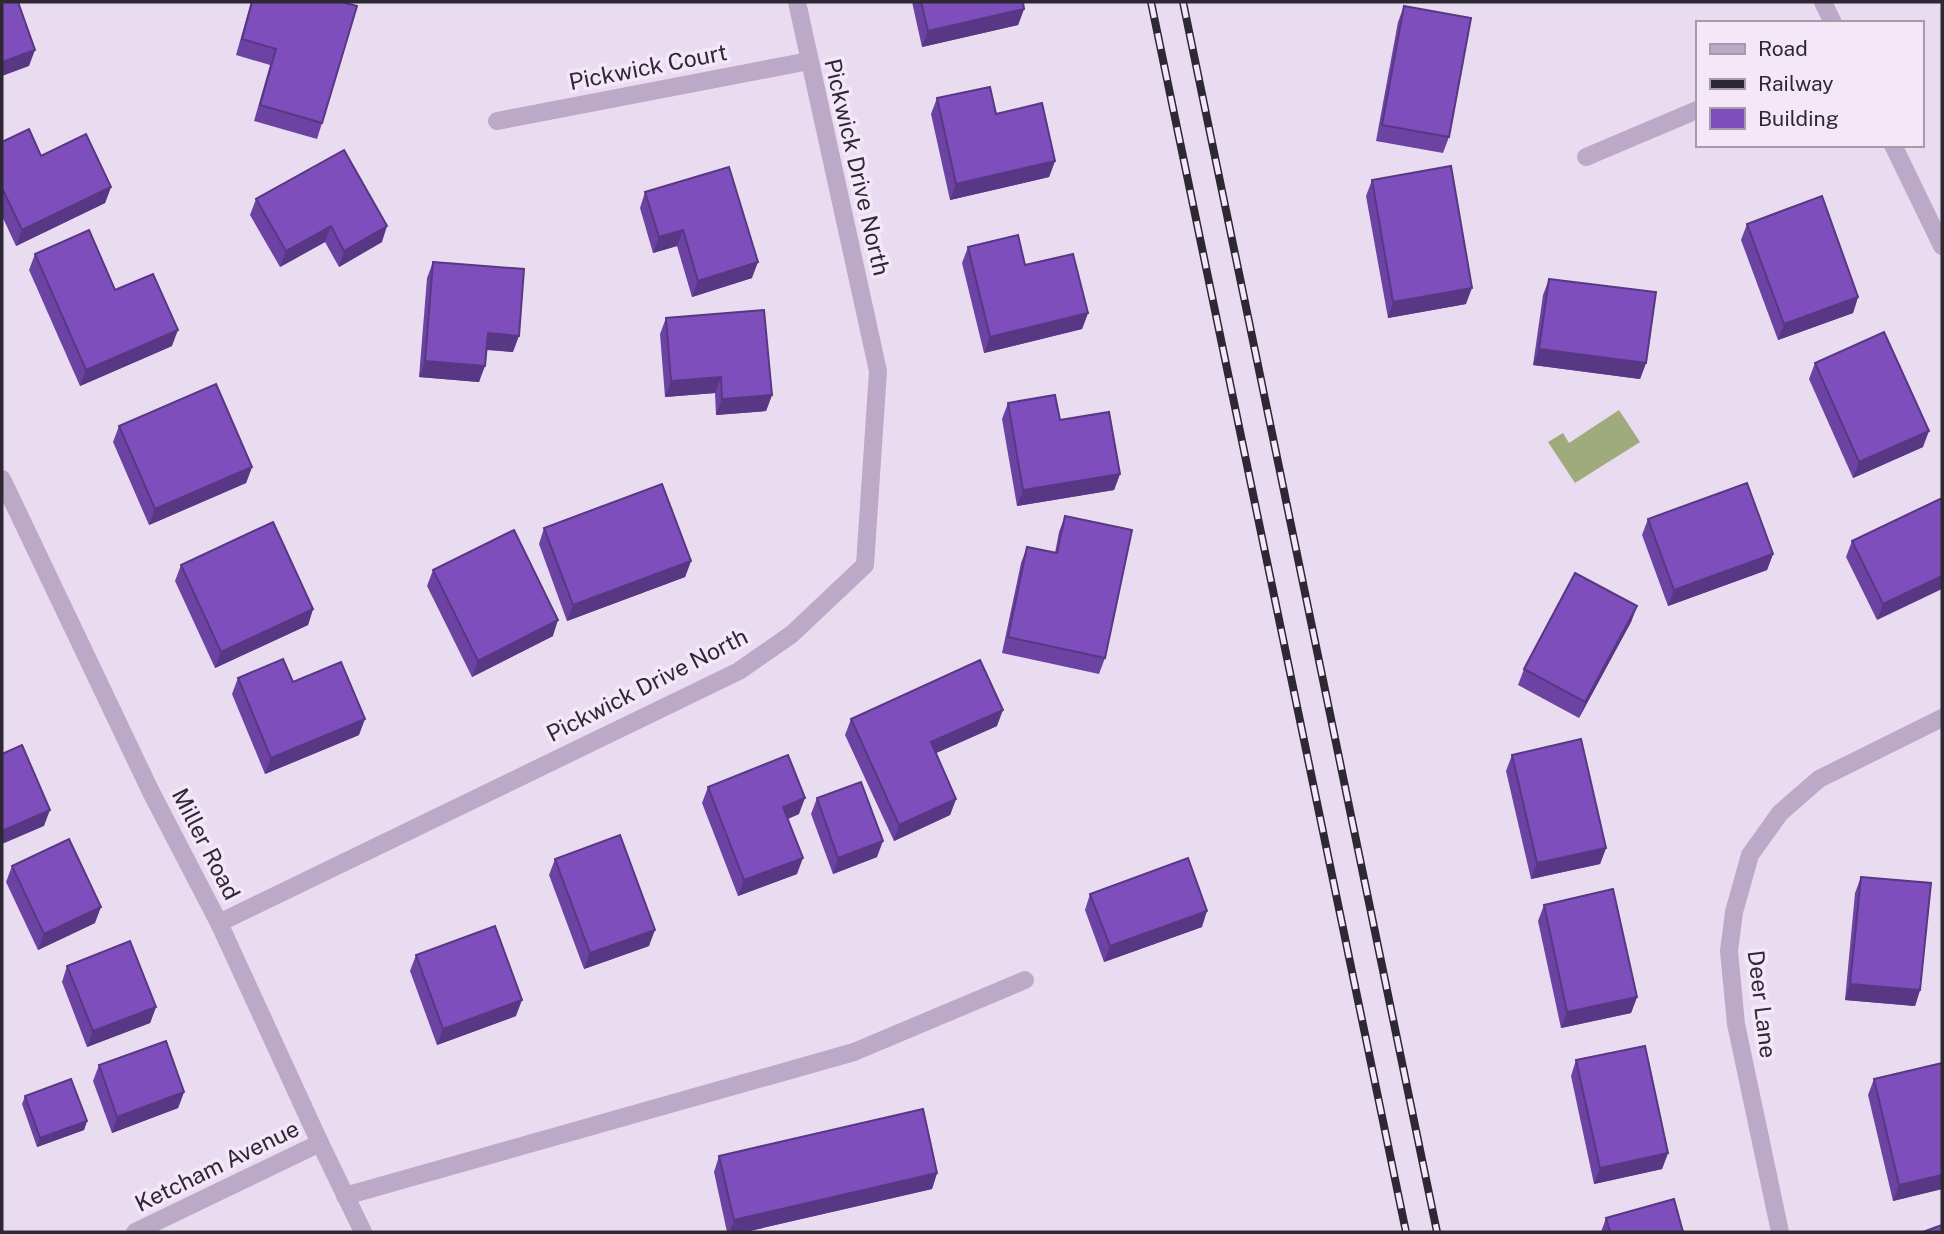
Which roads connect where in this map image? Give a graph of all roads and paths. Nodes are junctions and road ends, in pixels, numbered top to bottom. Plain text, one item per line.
1 (797, 2) edge
2 (1823, 2) edge
3 (1832, 21) edge
4 (808, 61) junction
5 (1696, 110) edge
6 (497, 121) dead end
7 (1894, 147) edge
8 (1586, 157) dead end
9 (1942, 246) edge
10 (2, 479) edge
11 (1942, 718) edge
12 (219, 923) junction
13 (1025, 979) dead end
14 (320, 1143) junction
15 (345, 1196) junction
16 (135, 1232) edge
17 (363, 1232) edge
18 (1780, 1232) edge

1 - 4 street, Pickwick Drive North
2 - 3 street
4 - 6 street, Pickwick Court
4 - 12 street, Pickwick Drive North
5 - 8 street
7 - 9 street
10 - 12 street, Miller Road
11 - 18 street, Deer Lane
12 - 14 street, Miller Road
13 - 15 street
14 - 15 street, Miller Road
14 - 16 street, Ketcham Avenue
15 - 17 street, Miller Road

